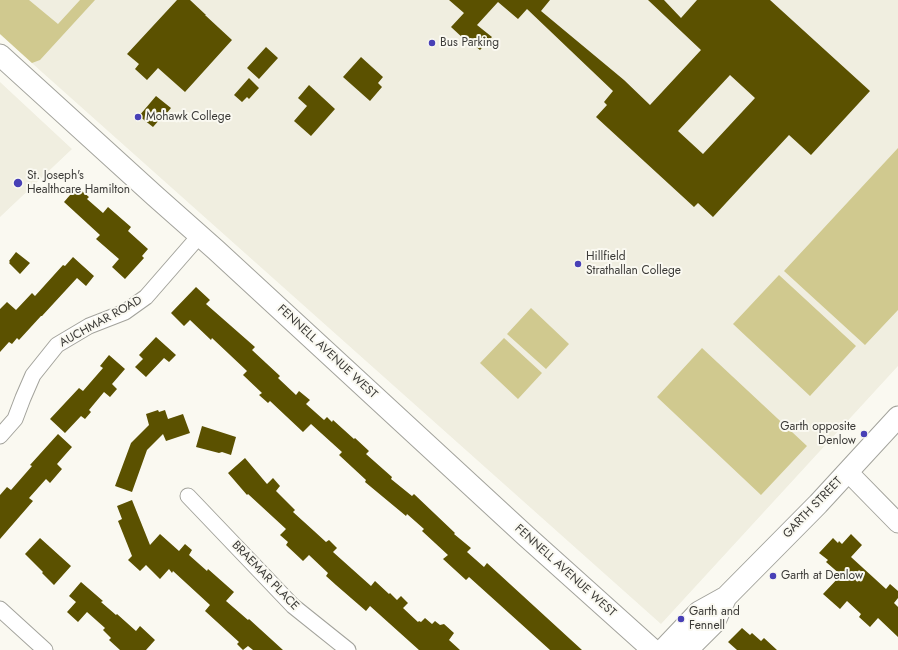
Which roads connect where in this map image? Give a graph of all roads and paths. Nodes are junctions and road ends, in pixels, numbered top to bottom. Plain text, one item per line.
1 (0, 55) edge
2 (200, 235) junction
3 (898, 417) edge
4 (0, 436) edge
5 (848, 472) junction
6 (188, 496) dead end
7 (898, 523) edge
8 (726, 597) junction
9 (0, 608) edge
10 (45, 650) edge
11 (348, 650) edge
12 (653, 650) edge
13 (663, 650) edge
14 (687, 650) edge

1 - 2 main road, FENNELL AVENUE WEST
2 - 4 street, AUCHMAR ROAD
2 - 12 main road, FENNELL AVENUE WEST
3 - 5 main road, GARTH STREET
5 - 7 street
5 - 8 main road, GARTH STREET
6 - 11 street, BRAEMAR PLACE
8 - 13 main road, GARTH STREET
8 - 14 main road, GARTH STREET
9 - 10 street

